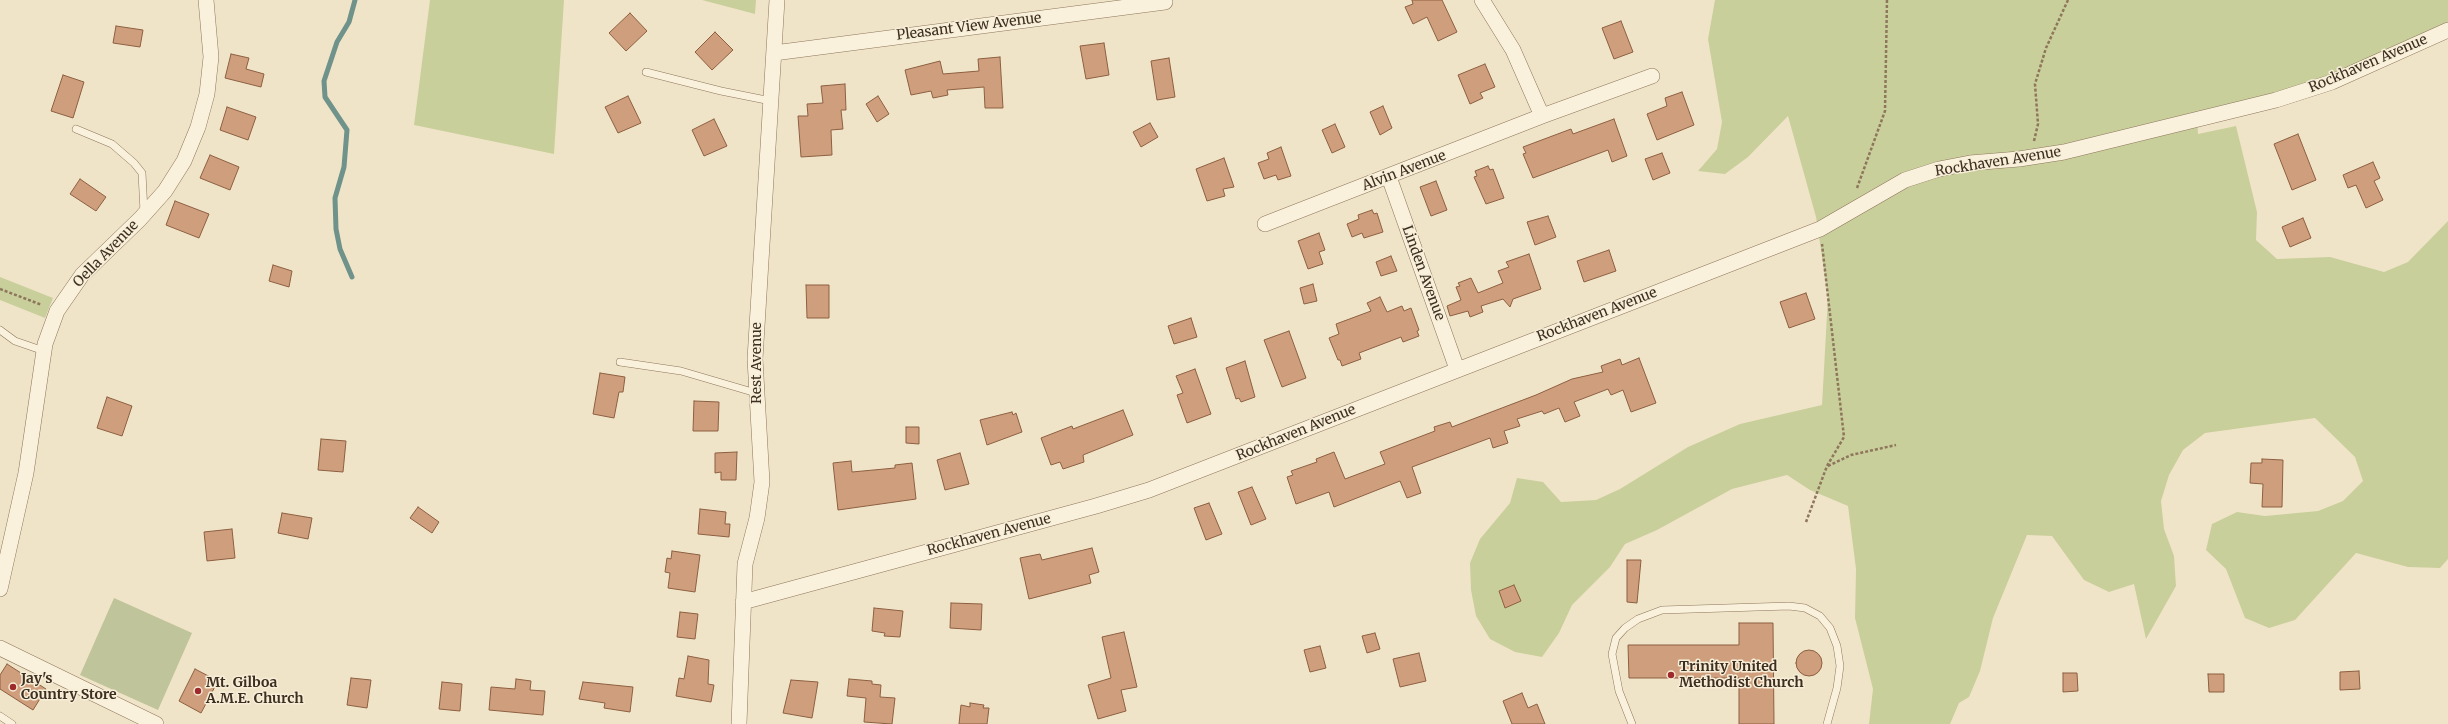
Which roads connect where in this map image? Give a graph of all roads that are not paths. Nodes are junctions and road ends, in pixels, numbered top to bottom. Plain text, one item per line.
1 (206, 0) edge
2 (777, 0) edge
3 (1482, 0) edge
4 (1165, 2) dead end
5 (2448, 30) edge
6 (774, 53) junction
7 (646, 72) dead end
8 (1652, 76) dead end
9 (771, 101) junction
10 (1542, 116) junction
11 (76, 129) dead end
12 (1389, 177) junction
13 (144, 214) junction
14 (1265, 224) dead end
15 (0, 330) edge
16 (44, 351) junction
17 (620, 362) dead end
18 (1457, 369) junction
19 (756, 393) junction
20 (0, 589) edge
21 (743, 602) junction
22 (0, 648) edge
23 (0, 716) edge
24 (12, 724) edge
25 (156, 724) edge
26 (739, 724) edge
27 (1632, 724) edge
28 (1827, 724) edge

1 - 13 street, Oella Avenue
2 - 6 street, Rest Avenue
3 - 10 street
4 - 6 street, Pleasant View Avenue
5 - 18 street, Rockhaven Avenue
6 - 9 street, Rest Avenue
7 - 9 lane
8 - 10 street, Alvin Avenue
9 - 19 street, Rest Avenue
10 - 12 street, Alvin Avenue
11 - 13 lane
12 - 14 street, Alvin Avenue
12 - 18 street, Linden Avenue
13 - 16 street, Oella Avenue
15 - 16 lane
16 - 20 street, Oella Avenue
17 - 19 lane
18 - 21 street, Rockhaven Avenue
19 - 21 street, Rest Avenue
21 - 26 street, Rest Avenue
22 - 25 street
23 - 24 lane
27 - 28 lane

